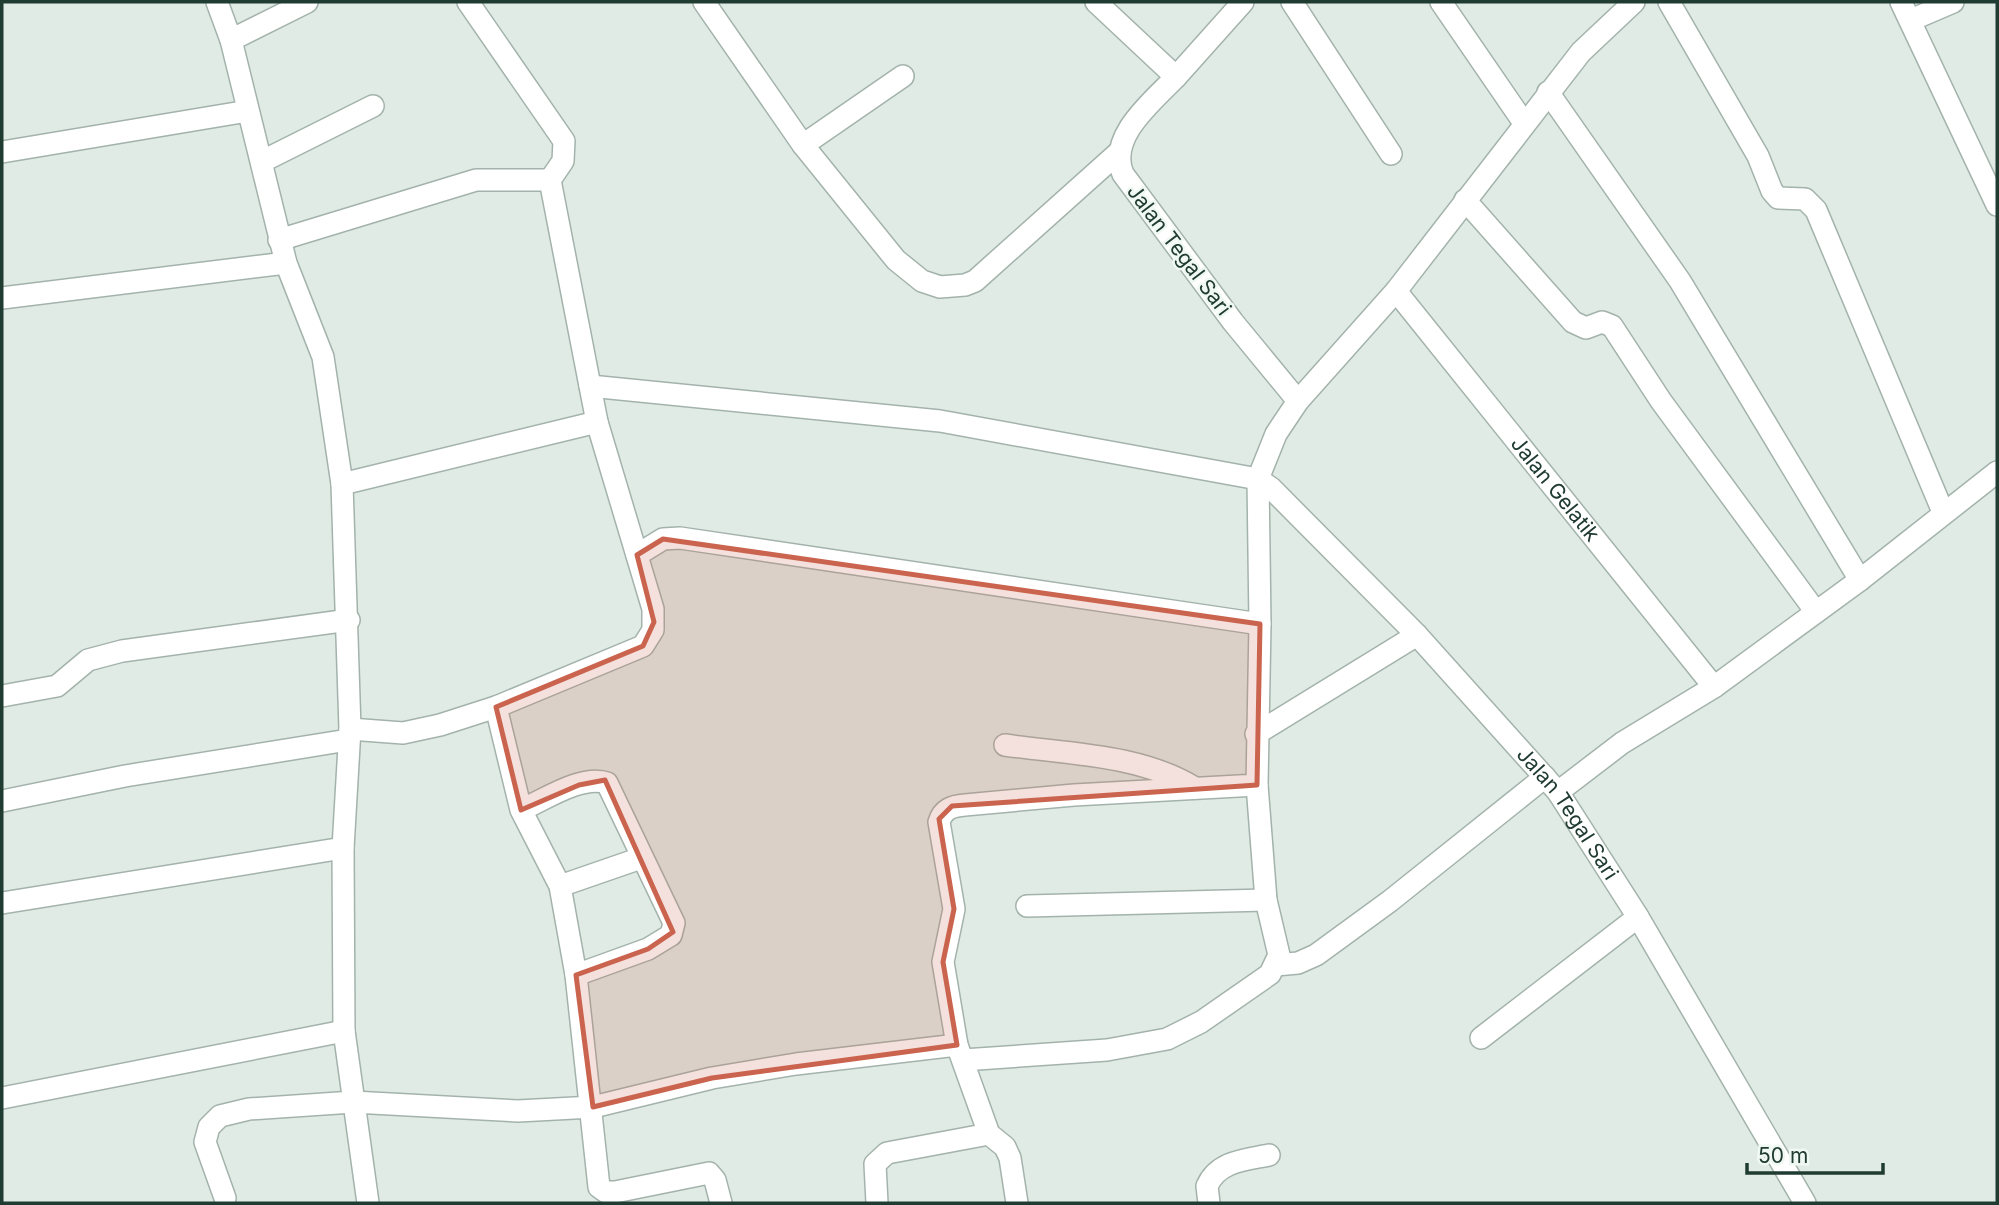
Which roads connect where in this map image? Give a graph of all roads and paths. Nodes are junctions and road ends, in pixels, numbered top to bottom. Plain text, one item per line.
1 (217, 2) edge
2 (307, 2) edge
3 (468, 2) edge
4 (704, 2) edge
5 (1096, 2) edge
6 (1243, 2) edge
7 (1292, 2) edge
8 (1441, 2) edge
9 (1634, 2) edge
10 (1669, 2) edge
11 (1953, 2) edge
12 (1906, 11) edge
13 (231, 40) junction
14 (903, 76) dead end
15 (1176, 77) junction
16 (1548, 92) junction
17 (373, 106) dead end
18 (248, 111) junction
19 (1524, 123) junction
20 (803, 145) junction
21 (2, 152) edge
22 (1118, 153) junction
23 (1391, 154) dead end
24 (263, 162) junction
25 (550, 180) junction
26 (1465, 200) junction
27 (1997, 205) edge
28 (279, 240) junction
29 (286, 263) junction
30 (1396, 291) junction
31 (2, 298) edge
32 (590, 387) junction
33 (1298, 401) junction
34 (597, 422) junction
35 (1997, 472) edge
36 (1258, 479) junction
37 (342, 484) junction
38 (1943, 512) junction
39 (637, 555) junction
40 (1860, 580) junction
41 (1816, 612) junction
42 (349, 620) junction
43 (1260, 624) junction
44 (1417, 635) junction
45 (1714, 687) junction
46 (2, 696) edge
47 (496, 707) junction
48 (349, 734) junction
49 (1256, 734) junction
50 (1005, 745) dead end
51 (1551, 784) junction
52 (1257, 785) junction
53 (1195, 788) junction
54 (2, 801) edge
55 (521, 810) junction
56 (342, 848) junction
57 (641, 858) junction
58 (560, 886) junction
59 (1266, 900) junction
60 (2, 903) edge
61 (1027, 906) dead end
62 (1638, 918) junction
63 (1276, 965) junction
64 (576, 975) junction
65 (344, 1031) junction
66 (1481, 1038) dead end
67 (960, 1052) junction
68 (2, 1098) edge
69 (353, 1102) junction
70 (593, 1107) junction
71 (989, 1134) junction
72 (1269, 1155) dead end
73 (225, 1198) dead end
74 (368, 1203) edge
75 (721, 1203) edge
76 (877, 1203) edge
77 (1017, 1203) edge
78 (1209, 1203) edge
79 (1805, 1203) edge

1 - 13 street
2 - 13 street
3 - 25 street
4 - 20 street
5 - 15 street
6 - 15 street
7 - 23 street
8 - 19 street
9 - 16 street
10 - 38 street
11 - 12 street
12 - 27 street
13 - 18 street
14 - 20 street
15 - 22 street
16 - 19 street
16 - 40 street
17 - 24 street
18 - 21 street
18 - 24 street
19 - 26 street
20 - 22 street
22 - 33 street, Jalan Tegal Sari
24 - 28 street
25 - 28 street
25 - 32 street
26 - 30 street
26 - 41 street
28 - 29 street
29 - 31 street
29 - 37 street
30 - 33 street
30 - 45 street, Jalan Gelatik
32 - 34 street
32 - 36 street
33 - 36 street
34 - 37 street
34 - 39 street
35 - 38 street
36 - 43 street
36 - 44 street, Jalan Tegal Sari
37 - 42 street
38 - 40 street
39 - 43 street
39 - 47 street
40 - 41 street
41 - 45 street
42 - 46 street
42 - 48 street
43 - 49 street
44 - 49 street
44 - 51 street, Jalan Tegal Sari
45 - 51 street
47 - 48 street
47 - 55 street
48 - 54 street
48 - 56 street
49 - 52 street
50 - 53 street
51 - 62 street, Jalan Tegal Sari
51 - 63 street
52 - 53 street
52 - 59 street
53 - 67 street
55 - 57 street
55 - 58 street
56 - 60 street
56 - 65 street
57 - 58 street
57 - 64 street
58 - 64 street
59 - 61 street
59 - 63 street
62 - 66 street
62 - 79 street, Jalan Tegal Sari
63 - 67 street
64 - 70 street
65 - 68 street
65 - 69 street
67 - 70 street
67 - 71 street
69 - 70 street
69 - 73 street
69 - 74 street
70 - 75 street
71 - 76 street
71 - 77 street
72 - 78 street

